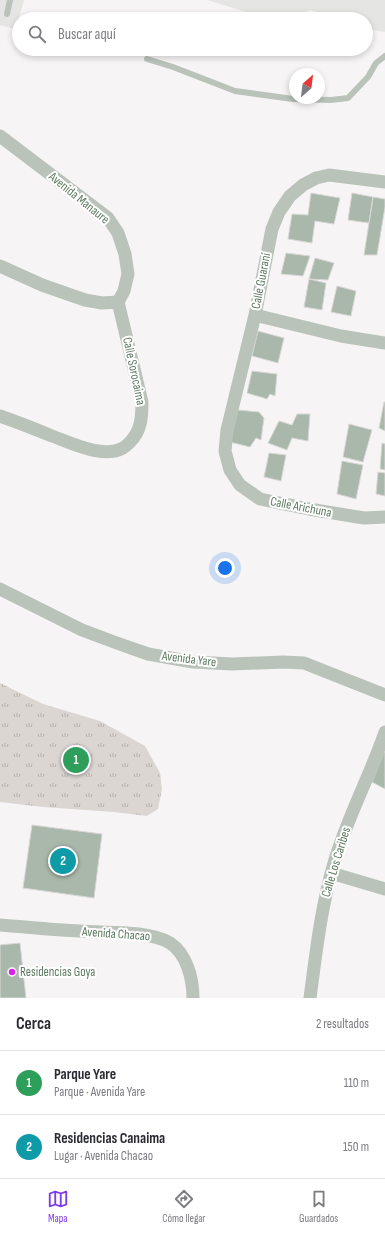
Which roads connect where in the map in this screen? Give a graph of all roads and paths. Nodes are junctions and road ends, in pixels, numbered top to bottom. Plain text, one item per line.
1 (10, 0) edge
2 (7, 14) dead end
3 (385, 56) edge
4 (147, 59) dead end
5 (0, 136) edge
6 (385, 182) edge
7 (0, 266) edge
8 (118, 302) junction
9 (255, 315) junction
10 (385, 343) edge
11 (0, 416) edge
12 (230, 470) joint
13 (385, 518) edge
14 (0, 589) edge
15 (385, 695) edge
16 (385, 732) edge
17 (331, 873) junction
18 (385, 889) edge
19 (0, 925) edge
20 (193, 998) edge
21 (310, 998) edge

1 - 2 lane
3 - 4 lane
5 - 8 street, Avenida Manaure
6 - 9 street, Calle Guaraní
7 - 8 street
8 - 11 street, Calle Sorocaima
9 - 10 street
9 - 12 street, Calle Guaraní
12 - 13 street, Calle Arichuna
14 - 15 street, Avenida Yare
16 - 17 street, Calle Los Caribes
17 - 18 street
17 - 21 street, Calle Los Caribes
19 - 20 street, Avenida Chacao

